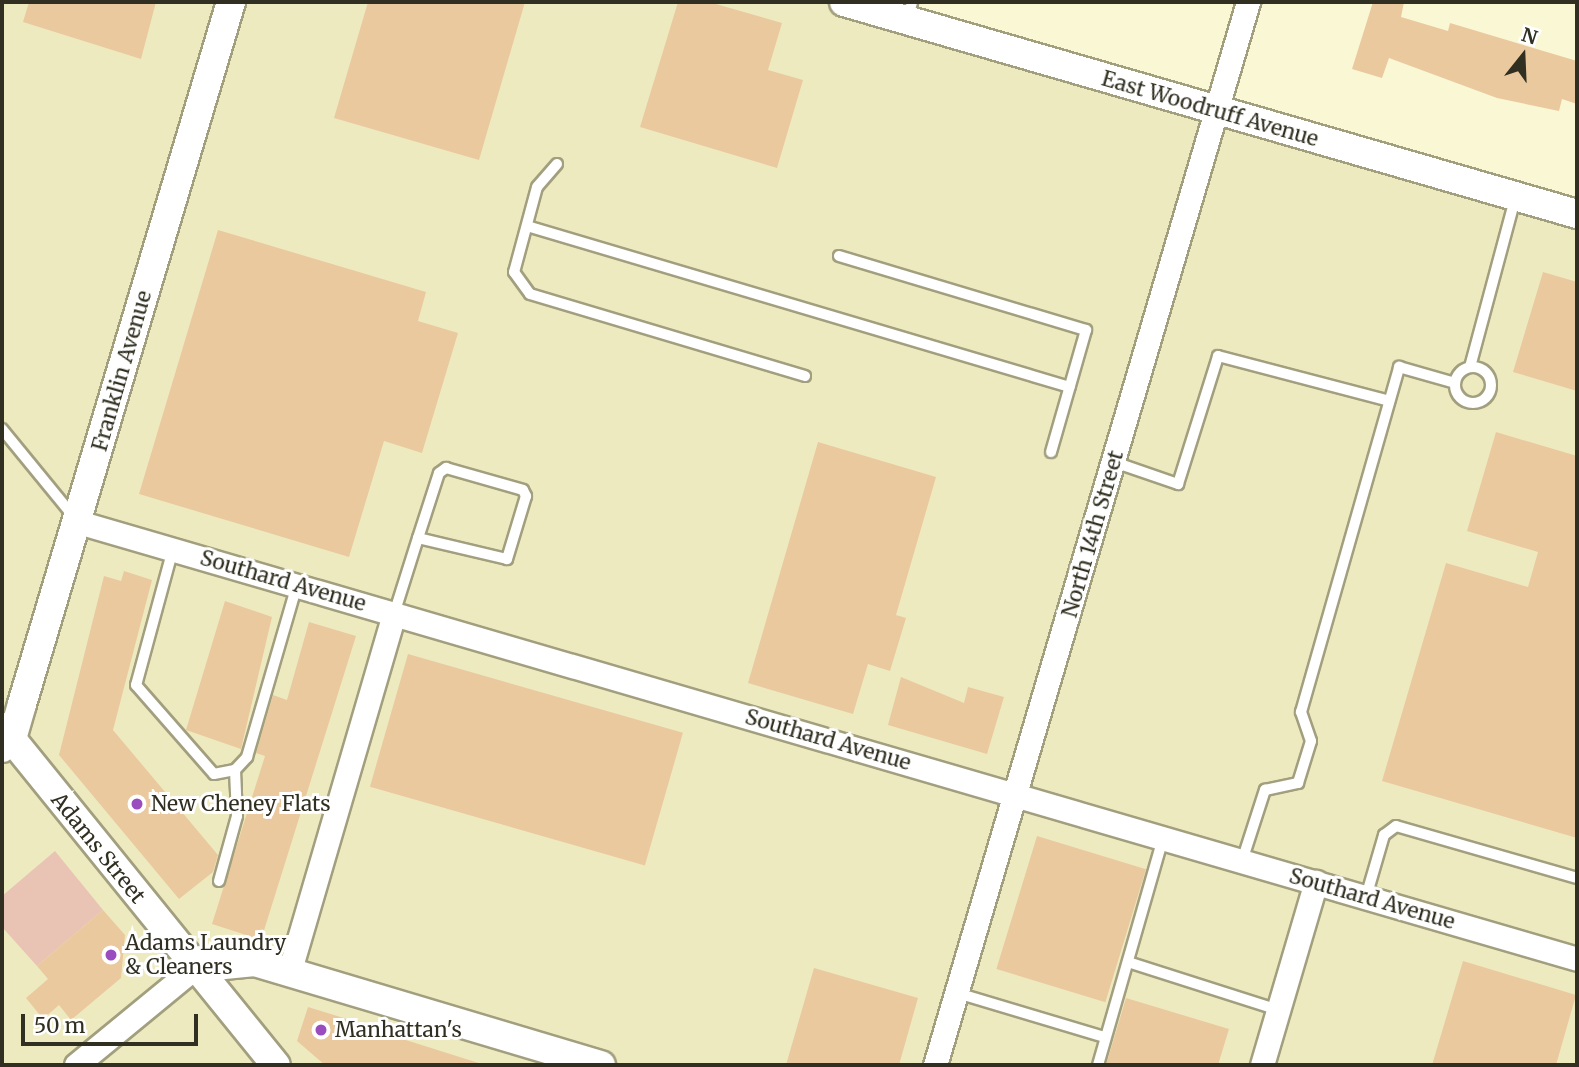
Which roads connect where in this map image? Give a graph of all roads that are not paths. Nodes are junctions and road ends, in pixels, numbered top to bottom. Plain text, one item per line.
1 (231, 2) edge
2 (844, 2) edge
3 (1248, 2) edge
4 (910, 11) edge
5 (1216, 111) junction
6 (557, 164) dead end
7 (1516, 196) junction
8 (1577, 214) edge
9 (527, 226) junction
10 (839, 256) dead end
11 (1470, 367) junction
12 (805, 376) dead end
13 (1455, 383) junction
14 (1070, 387) junction
15 (1389, 401) junction
16 (2, 429) edge
17 (1051, 452) dead end
18 (1114, 462) junction
19 (78, 522) junction
20 (418, 538) junction
21 (173, 549) junction
22 (296, 585) junction
23 (394, 614) junction
24 (5, 738) edge
25 (235, 770) junction
26 (1017, 795) junction
27 (1163, 838) junction
28 (1242, 861) junction
29 (1577, 878) edge
30 (219, 881) dead end
31 (1316, 883) junction
32 (1366, 897) junction
33 (1577, 959) edge
34 (1128, 962) junction
35 (194, 968) junction
36 (289, 973) junction
37 (957, 993) junction
38 (1278, 1010) junction
39 (1105, 1037) junction
40 (76, 1065) edge
41 (276, 1065) edge
42 (601, 1065) edge
43 (935, 1065) edge
44 (1098, 1065) edge
45 (1262, 1065) edge

1 - 19 street, Franklin Avenue
2 - 4 street, East Woodruff Avenue
3 - 5 street, North 14th Street
4 - 5 street, East Woodruff Avenue
5 - 7 street, East Woodruff Avenue
5 - 18 street, North 14th Street
6 - 9 lane
7 - 8 street, East Woodruff Avenue
7 - 11 lane
9 - 12 lane
9 - 14 lane
10 - 14 lane
11 - 13 lane
11 - 13 lane
13 - 15 lane
14 - 17 lane
15 - 18 lane
15 - 28 lane
16 - 19 lane
18 - 26 street, North 14th Street
19 - 21 street, Southard Avenue
19 - 24 street, Franklin Avenue
20 - 20 lane
20 - 23 lane
21 - 22 street, Southard Avenue
21 - 25 lane
22 - 23 street, Southard Avenue
22 - 25 lane
23 - 26 street, Southard Avenue
23 - 36 street
24 - 35 street, Adams Street
25 - 30 lane
26 - 27 street, Southard Avenue
26 - 37 street, North 14th Street
27 - 28 street, Southard Avenue
27 - 34 lane
28 - 31 street, Southard Avenue
29 - 32 lane
31 - 32 street, Southard Avenue
31 - 38 street
32 - 33 street, Southard Avenue
34 - 38 lane
34 - 39 lane
35 - 36 street
35 - 40 street
35 - 41 street, Adams Street
36 - 42 street
37 - 39 lane
37 - 43 street, North 14th Street
38 - 45 street
39 - 44 lane

